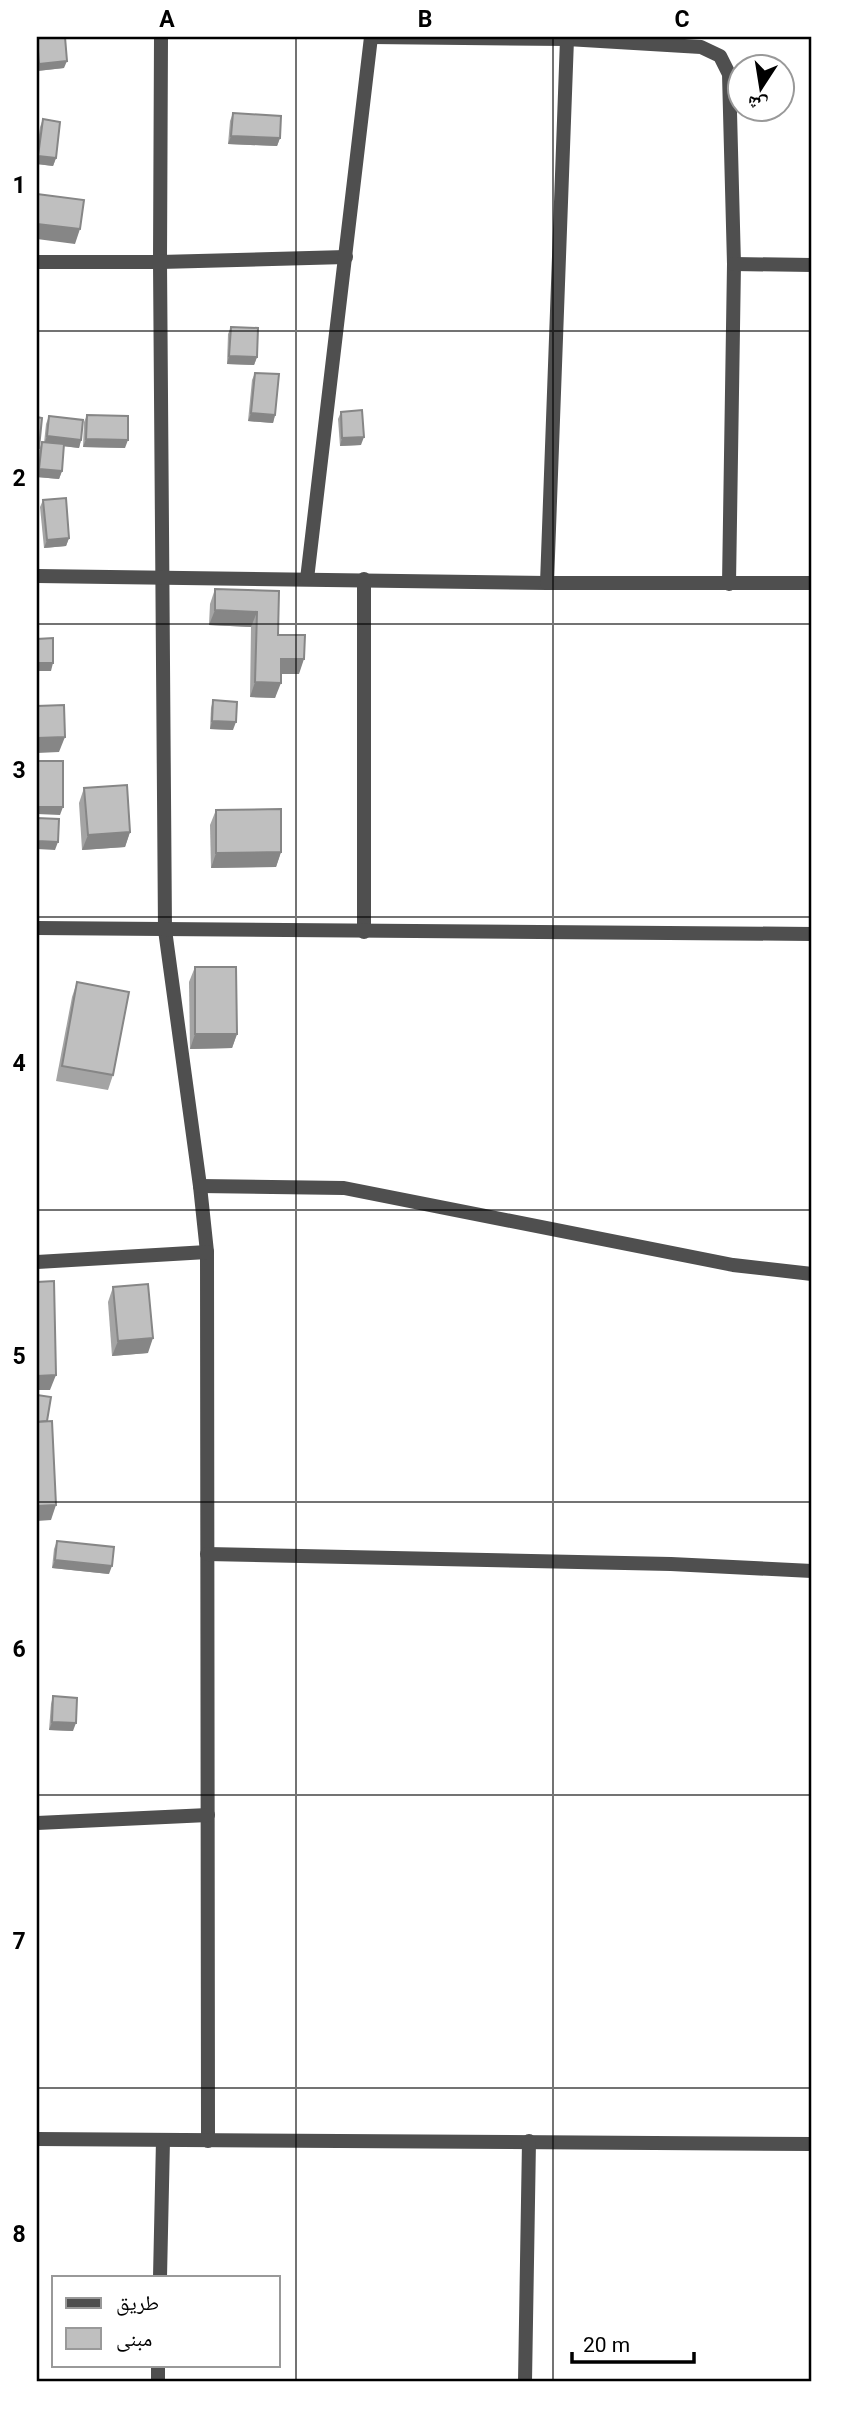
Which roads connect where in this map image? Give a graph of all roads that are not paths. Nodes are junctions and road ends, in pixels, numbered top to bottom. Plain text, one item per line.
1 (161, 37) edge
2 (371, 37) edge
3 (567, 39) junction
4 (346, 257) junction
5 (37, 262) edge
6 (160, 262) junction
7 (734, 264) junction
8 (812, 265) edge
9 (37, 576) edge
10 (162, 577) junction
11 (307, 579) junction
12 (364, 579) junction
13 (547, 583) junction
14 (812, 583) edge
15 (729, 584) junction
16 (37, 928) edge
17 (165, 930) junction
18 (364, 932) junction
19 (812, 934) edge
20 (200, 1185) junction
21 (207, 1252) junction
22 (37, 1262) edge
23 (812, 1274) edge
24 (207, 1554) junction
25 (812, 1571) edge
26 (208, 1815) junction
27 (37, 1823) edge
28 (37, 2139) edge
29 (163, 2140) junction
30 (208, 2141) junction
31 (529, 2141) junction
32 (812, 2144) edge
33 (160, 2276) edge
34 (525, 2382) edge

1 - 6 street
2 - 3 street
2 - 4 street
3 - 7 street
3 - 13 street
4 - 6 street
4 - 11 street
5 - 6 street
6 - 10 street
7 - 8 street
7 - 15 street
9 - 10 street
10 - 11 street
10 - 17 street
11 - 12 street
12 - 13 street
12 - 18 street
13 - 15 street
14 - 15 street
16 - 17 street
17 - 18 street
17 - 20 street
18 - 19 street
20 - 21 street
20 - 23 street
21 - 22 street
21 - 24 street
24 - 25 street
24 - 26 street
26 - 27 street
26 - 30 street
28 - 29 street
29 - 30 street
29 - 33 street
30 - 31 street
31 - 32 street
31 - 34 street

